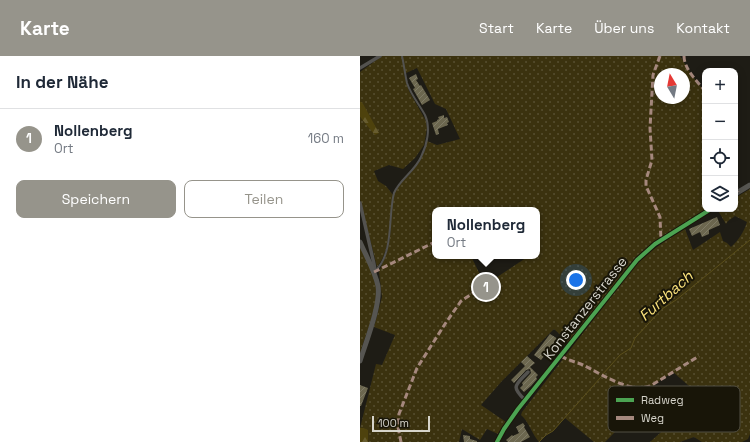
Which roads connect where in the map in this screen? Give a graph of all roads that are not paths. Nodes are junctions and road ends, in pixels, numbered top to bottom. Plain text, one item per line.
1 (380, 56) edge
2 (402, 56) edge
3 (360, 68) edge
4 (750, 185) edge
5 (738, 192) edge
6 (360, 202) edge
7 (706, 212) edge
8 (360, 242) edge
9 (374, 271) junction
10 (360, 361) edge
11 (528, 372) dead end
12 (525, 400) junction
13 (497, 442) edge

1 - 3 street
2 - 9 lane
4 - 5 main road
6 - 9 street
7 - 12 main road, Konstanzerstrasse
8 - 9 main road
9 - 10 main road
11 - 12 street
12 - 13 main road, Konstanzerstrasse

